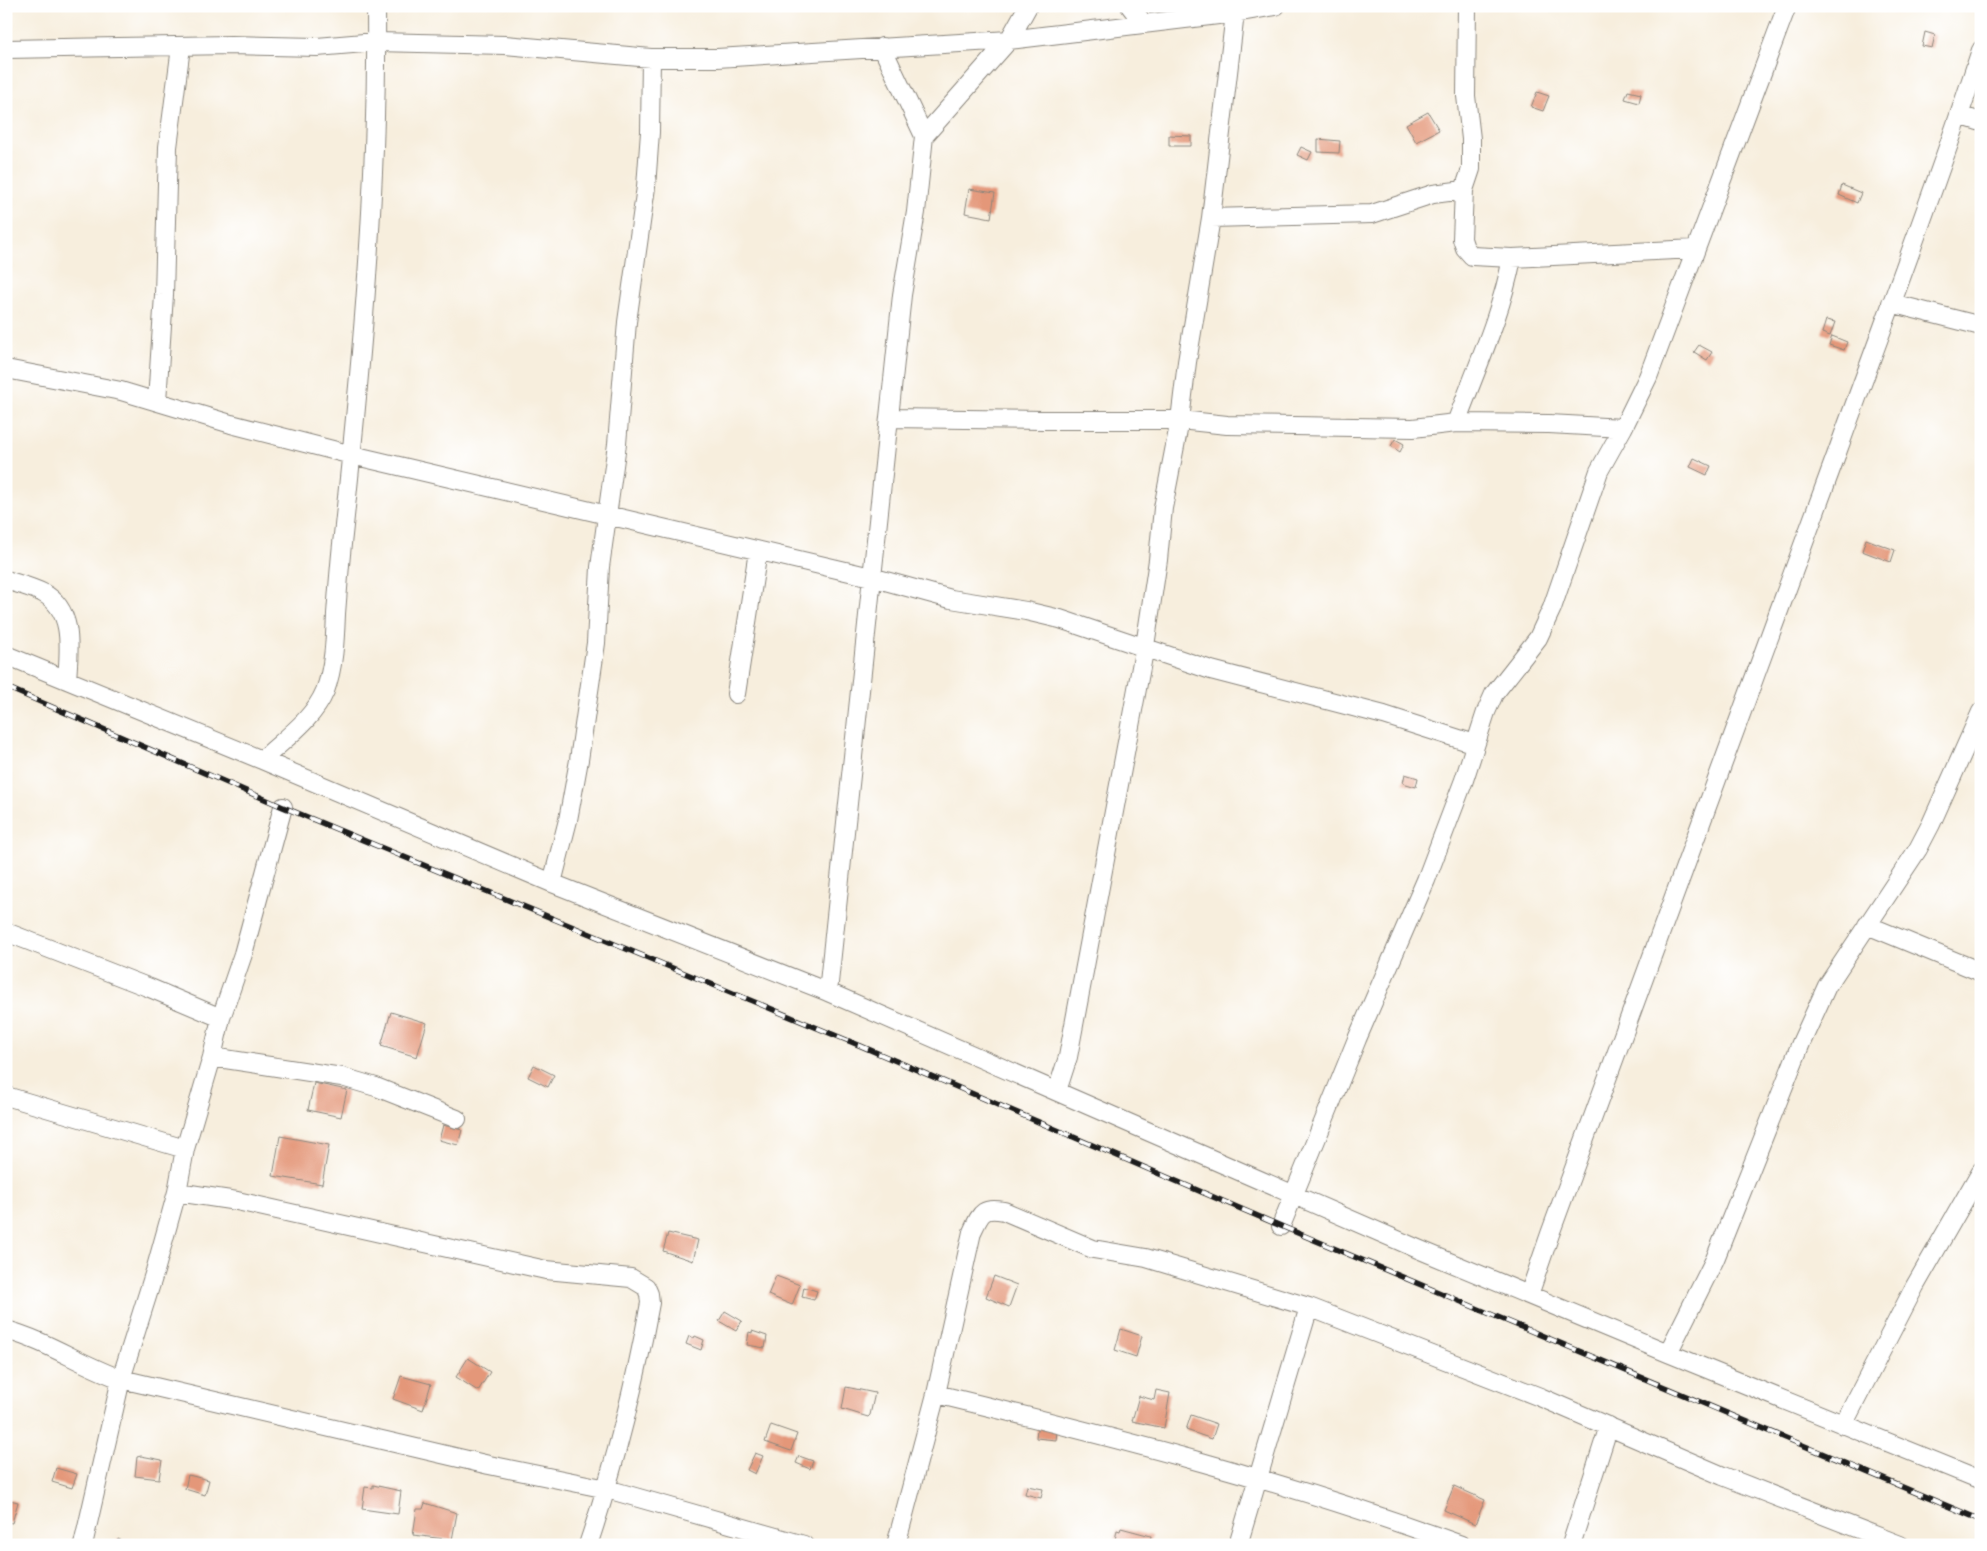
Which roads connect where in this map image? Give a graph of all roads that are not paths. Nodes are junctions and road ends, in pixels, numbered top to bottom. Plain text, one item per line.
1 (376, 6) edge
2 (1028, 6) edge
3 (1130, 6) edge
4 (1276, 6) edge
5 (1467, 6) edge
6 (1787, 6) edge
7 (1235, 13) junction
8 (1144, 24) junction
9 (1009, 40) junction
10 (376, 42) junction
11 (180, 47) junction
12 (882, 47) junction
13 (6, 49) edge
14 (1981, 50) edge
15 (651, 58) junction
16 (1959, 115) junction
17 (1981, 122) edge
18 (924, 136) junction
19 (1464, 190) junction
20 (1211, 218) junction
21 (1695, 250) junction
22 (1512, 258) junction
23 (1891, 303) junction
24 (1981, 326) edge
25 (6, 369) edge
26 (158, 401) junction
27 (889, 418) junction
28 (1180, 420) junction
29 (1456, 424) junction
30 (1623, 428) junction
31 (352, 455) junction
32 (607, 515) junction
33 (758, 551) junction
34 (871, 577) junction
35 (6, 580) edge
36 (1144, 646) junction
37 (6, 655) edge
38 (66, 680) junction
39 (736, 694) dead end
40 (1981, 712) edge
41 (1476, 744) junction
42 (262, 760) junction
43 (283, 807) dead end
44 (552, 883) junction
45 (1866, 925) junction
46 (6, 932) edge
47 (1981, 972) edge
48 (828, 992) junction
49 (221, 1018) junction
50 (212, 1057) junction
51 (1057, 1091) junction
52 (6, 1096) edge
53 (457, 1119) dead end
54 (185, 1149) junction
55 (1981, 1171) edge
56 (177, 1192) junction
57 (1292, 1195) junction
58 (1281, 1226) dead end
59 (1529, 1295) junction
60 (1309, 1307) junction
61 (6, 1330) edge
62 (1668, 1354) junction
63 (121, 1379) junction
64 (936, 1394) junction
65 (1843, 1424) junction
66 (1609, 1426) junction
67 (1257, 1477) junction
68 (1981, 1480) edge
69 (606, 1489) junction
70 (83, 1545) edge
71 (588, 1545) edge
72 (804, 1545) edge
73 (896, 1545) edge
74 (1238, 1545) edge
75 (1461, 1545) edge
76 (1571, 1545) edge
77 (1900, 1545) edge

1 - 10 street
2 - 9 street
3 - 8 street
4 - 7 street
5 - 19 street
6 - 21 street
7 - 8 street
7 - 20 street
8 - 9 street
9 - 12 street
9 - 18 street
10 - 11 street
10 - 15 street
10 - 31 street
11 - 13 street
11 - 26 street
12 - 15 street
12 - 18 street
14 - 16 street
15 - 32 street
16 - 17 street
16 - 23 street
18 - 27 street
19 - 20 street
19 - 22 street
20 - 28 street
21 - 22 street
21 - 30 street
22 - 29 street
23 - 24 street
23 - 59 street
25 - 26 street
26 - 31 street
27 - 28 street
27 - 34 street
28 - 29 street
28 - 36 street
29 - 30 street
30 - 41 street
31 - 32 street
31 - 42 street
32 - 33 street
32 - 44 street
33 - 34 street
33 - 39 street
34 - 36 street
34 - 48 street
35 - 38 street
36 - 41 street
36 - 51 street
37 - 38 street
38 - 42 street
40 - 45 street
41 - 57 street
42 - 44 street
43 - 49 street
44 - 48 street
45 - 47 street
45 - 62 street
46 - 49 street
48 - 51 street
49 - 50 street
50 - 53 street
50 - 54 street
51 - 57 street
52 - 54 street
54 - 56 street
55 - 65 street
56 - 63 street
56 - 69 street
57 - 58 street
57 - 59 street
59 - 62 street
60 - 64 street
60 - 66 street
60 - 67 street
61 - 63 street
62 - 65 street
63 - 69 street
63 - 70 street
64 - 67 street
64 - 73 street
65 - 68 street
66 - 76 street
66 - 77 street
67 - 74 street
67 - 75 street
69 - 71 street
69 - 72 street

